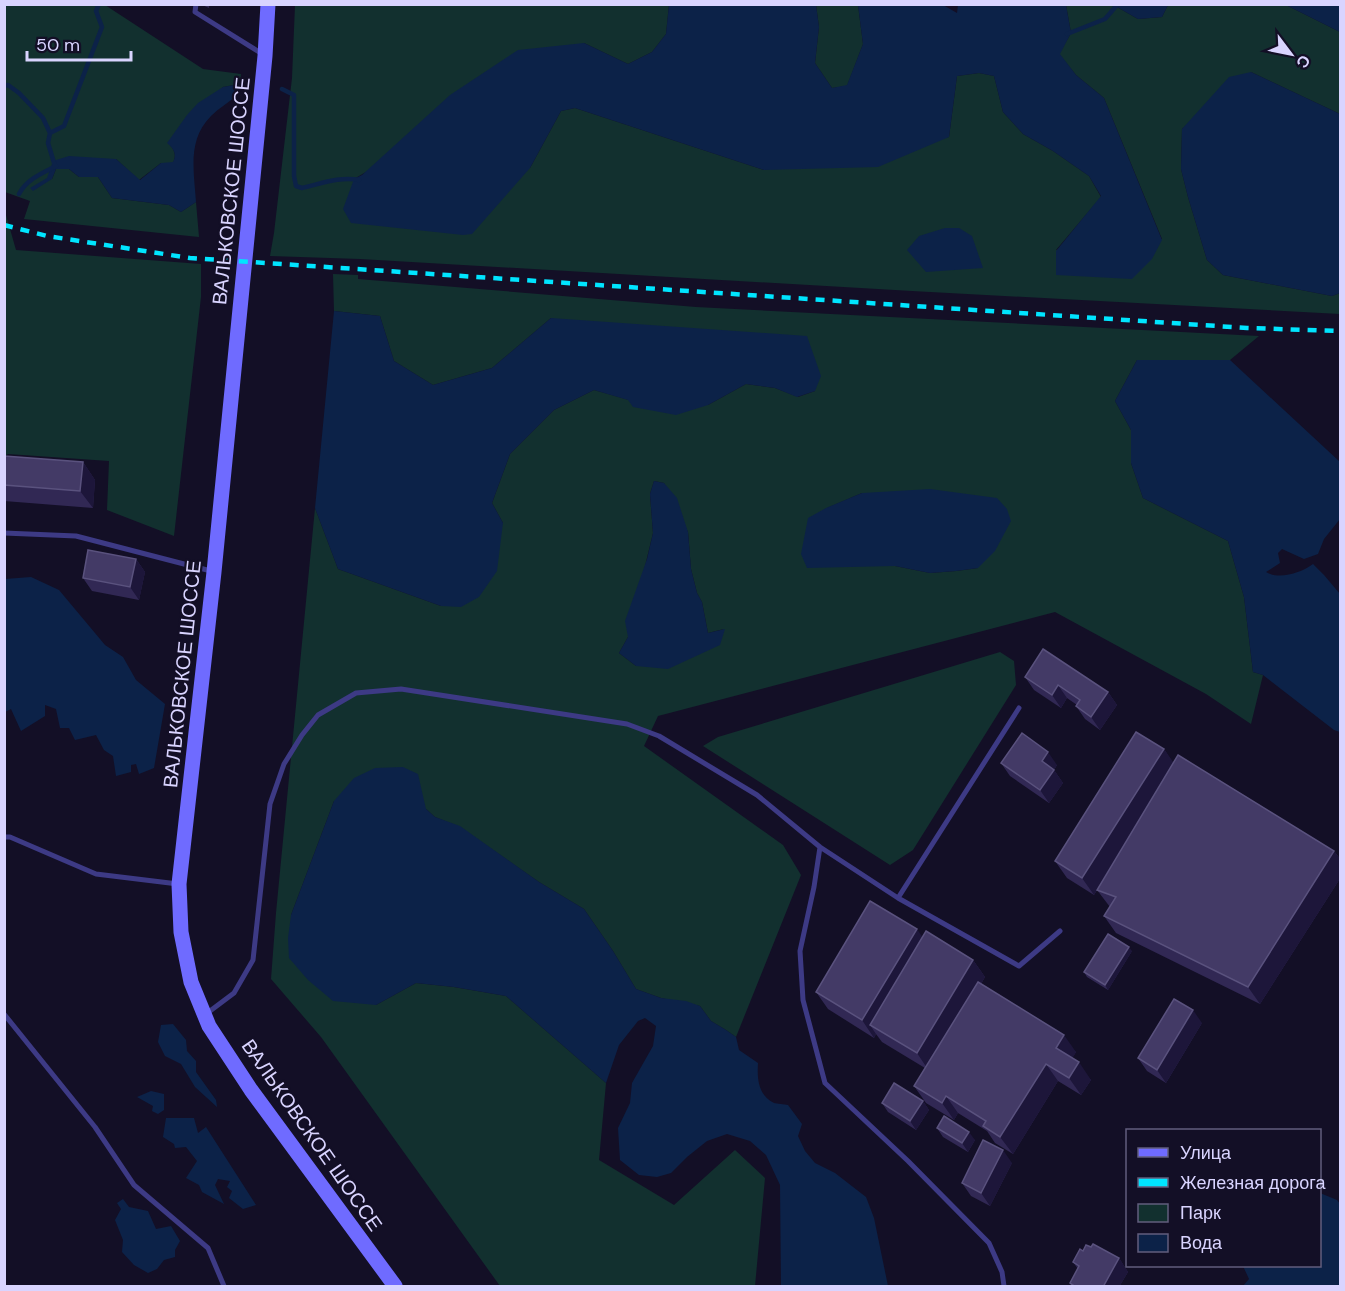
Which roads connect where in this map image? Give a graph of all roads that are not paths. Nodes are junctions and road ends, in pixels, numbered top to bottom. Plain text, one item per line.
1 (195, 4) edge
2 (268, 4) edge
3 (265, 56) junction
4 (4, 533) edge
5 (214, 572) junction
6 (1020, 708) dead end
7 (4, 837) edge
8 (820, 847) junction
9 (179, 884) junction
10 (898, 898) junction
11 (1060, 931) dead end
12 (4, 1014) edge
13 (205, 1015) junction
14 (224, 1287) edge
15 (394, 1287) edge
16 (1004, 1287) edge

1 - 3 lane
2 - 3 main road, ВАЛЬКОВСКОЕ ШОССЕ
3 - 5 main road, ВАЛЬКОВСКОЕ ШОССЕ
4 - 5 lane
5 - 9 main road, ВАЛЬКОВСКОЕ ШОССЕ
6 - 10 lane
7 - 9 lane
8 - 10 lane
8 - 13 lane
8 - 16 lane
9 - 13 main road, ВАЛЬКОВСКОЕ ШОССЕ
10 - 11 lane
12 - 14 lane
13 - 15 main road, ВАЛЬКОВСКОЕ ШОССЕ

